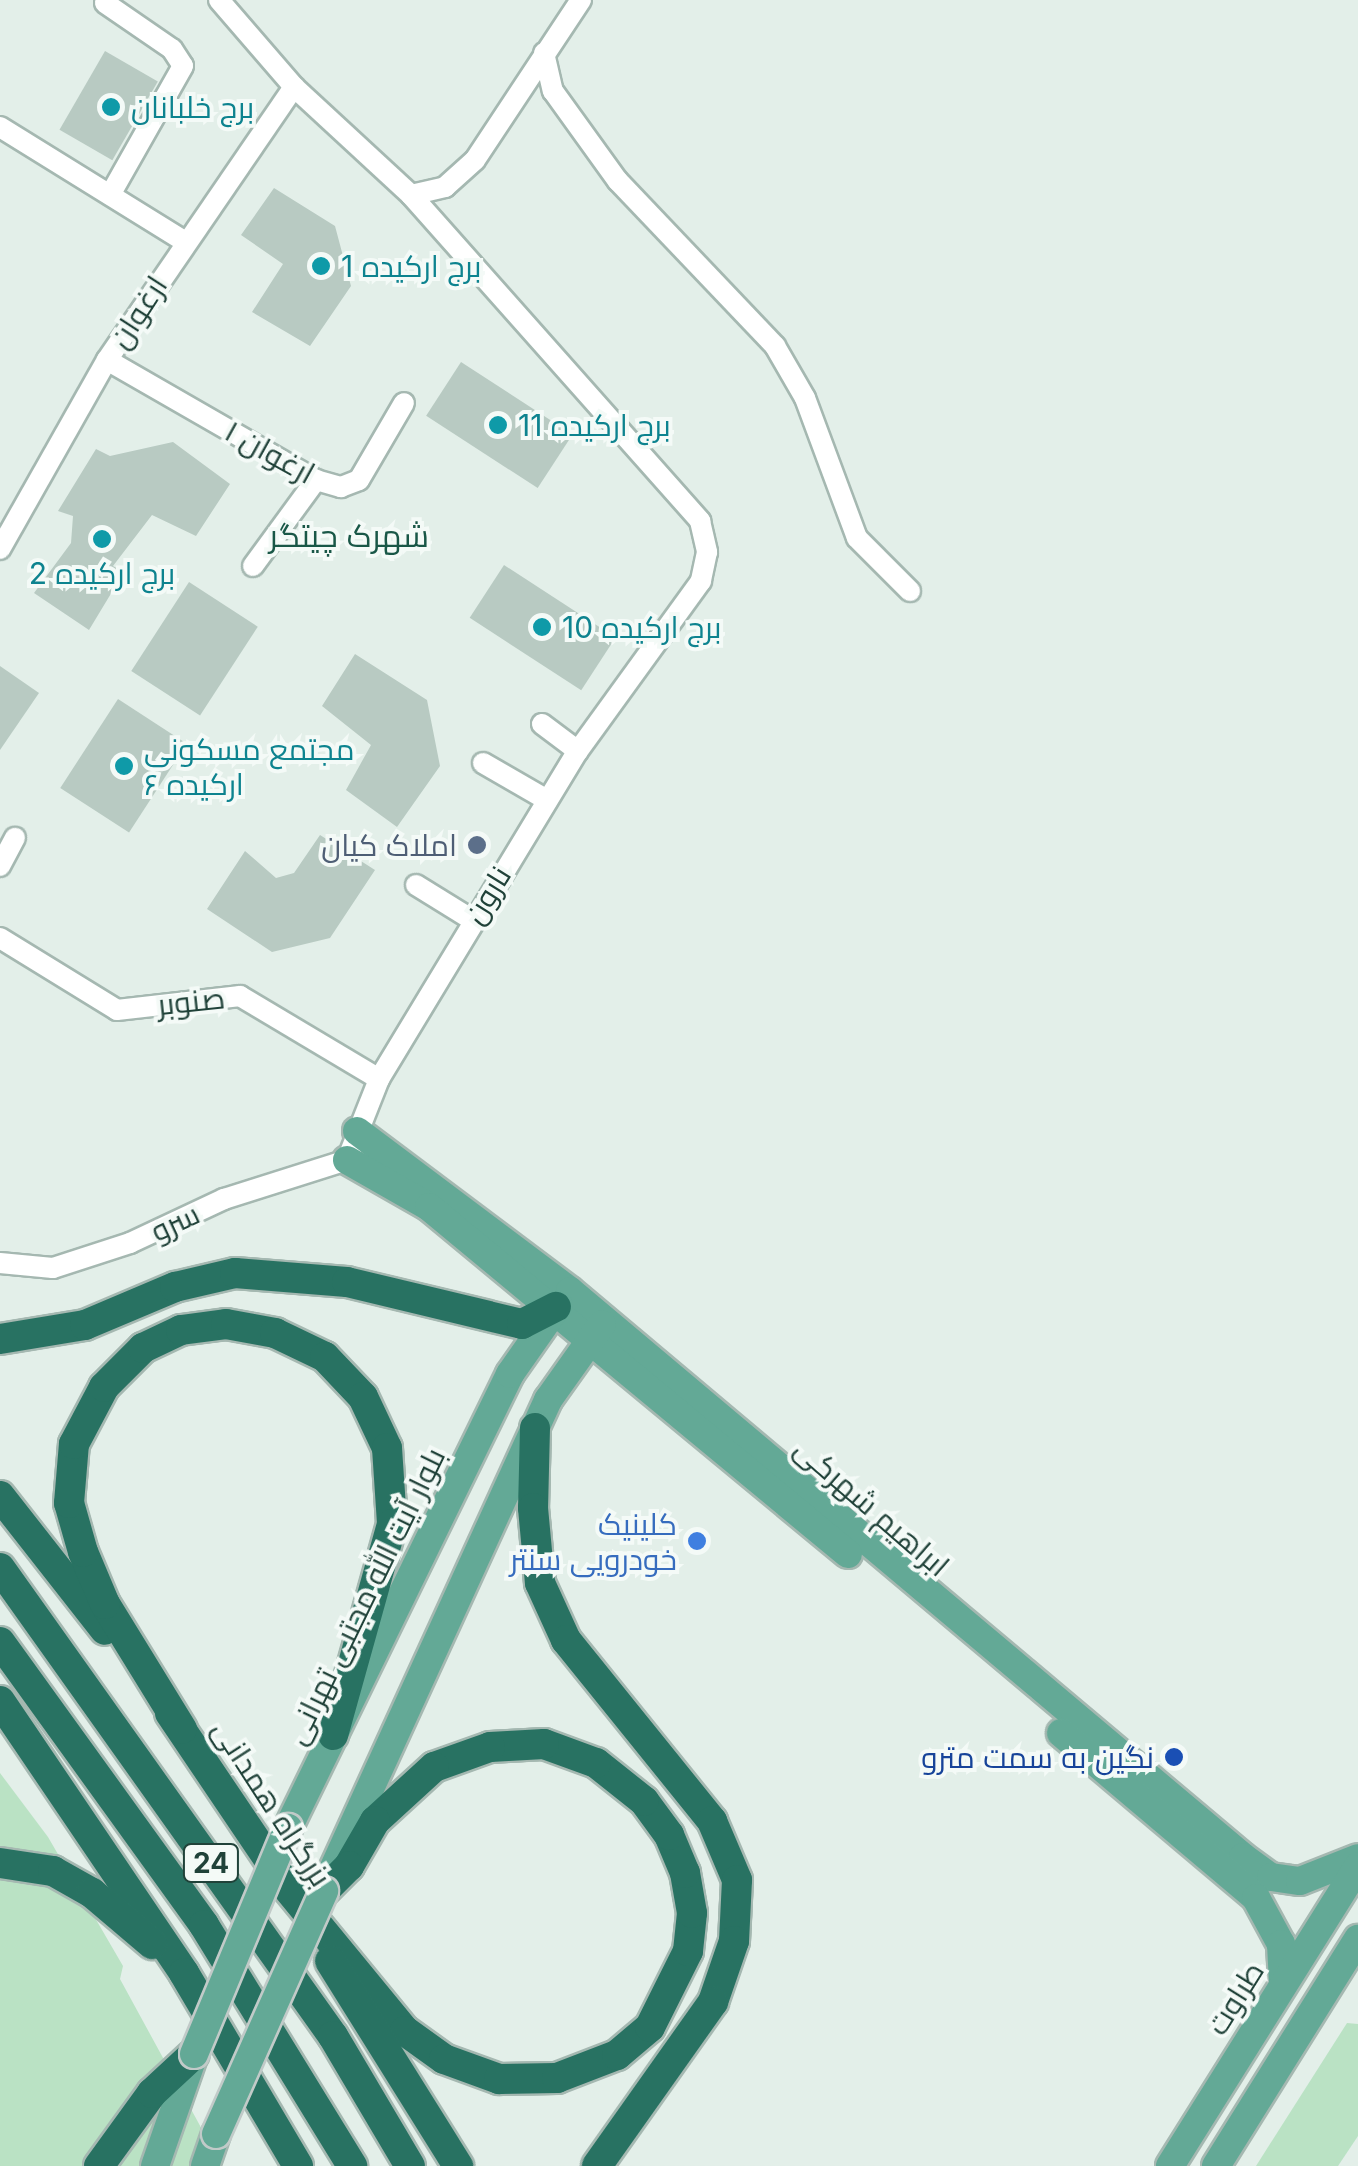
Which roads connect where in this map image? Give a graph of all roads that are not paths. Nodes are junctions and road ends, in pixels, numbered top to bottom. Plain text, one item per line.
1 (218, 0) edge
2 (582, 0) edge
3 (105, 3) dead end
4 (544, 53) junction
5 (294, 87) junction
6 (0, 127) edge
7 (110, 195) junction
8 (411, 195) junction
9 (184, 241) junction
10 (107, 360) junction
11 (404, 403) dead end
12 (316, 480) junction
13 (0, 549) edge
14 (253, 566) dead end
15 (910, 590) dead end
16 (542, 724) dead end
17 (578, 752) junction
18 (483, 763) dead end
19 (547, 800) junction
20 (15, 838) dead end
21 (0, 866) edge
22 (416, 885) dead end
23 (471, 918) junction
24 (0, 938) edge
25 (379, 1080) junction
26 (358, 1131) junction
27 (347, 1160) junction
28 (0, 1263) edge
29 (563, 1300) junction
30 (599, 1328) junction
31 (0, 1339) edge
32 (532, 1342) junction
33 (568, 1371) junction
34 (536, 1428) junction
35 (0, 1496) edge
36 (0, 1568) edge
37 (0, 1642) edge
38 (0, 1701) edge
39 (182, 1728) junction
40 (333, 1735) junction
41 (1358, 1858) edge
42 (0, 1864) edge
43 (1358, 1866) edge
44 (289, 1890) junction
45 (324, 1891) junction
46 (1358, 1939) edge
47 (184, 1973) junction
48 (1283, 1982) junction
49 (194, 2054) junction
50 (99, 2166) edge
51 (155, 2166) edge
52 (205, 2166) edge
53 (298, 2166) edge
54 (352, 2166) edge
55 (410, 2166) edge
56 (458, 2166) edge
57 (597, 2166) edge
58 (1170, 2166) edge
59 (1216, 2166) edge

1 - 5 street, نارون
2 - 4 street
3 - 7 street
4 - 8 street
4 - 15 street
5 - 8 street, نارون
5 - 9 street, ارغوان
6 - 7 street
7 - 9 street
8 - 17 street, نارون
9 - 10 street, ارغوان
10 - 12 street, ارغوان ۱
10 - 13 street, ارغوان
11 - 12 street, ارغوان ۱
12 - 14 street
16 - 17 street
17 - 19 street, نارون
18 - 19 street
19 - 23 street, نارون
20 - 21 street
22 - 23 street
23 - 25 street, نارون
24 - 25 street, صنوبر
25 - 26 street, نارون
26 - 27 street, نارون
26 - 29 main road, ابراهیم شهرکی
27 - 28 street, سرو
27 - 29 main road, ابراهیم شهرکی
29 - 30 main road, ابراهیم شهرکی
29 - 31 highway
29 - 32 main road, بلوار آیت الله مجتبی تهرانی
30 - 33 main road
30 - 41 main road, ابراهیم شهرکی
30 - 48 main road, ابراهیم شهرکی
32 - 33 main road
32 - 40 main road, بلوار آیت الله مجتبی تهرانی
33 - 34 main road
34 - 45 main road
34 - 57 highway
35 - 39 highway, بزرگراه همدانی
36 - 55 highway, 24
37 - 54 highway, 24
38 - 47 highway
39 - 40 highway
39 - 44 highway, بزرگراه همدانی
40 - 49 main road, بلوار آیت الله مجتبی تهرانی, bridge
42 - 47 highway
43 - 48 main road, طراوت
44 - 45 highway
44 - 56 highway, بزرگراه همدانی
45 - 52 main road, bridge
46 - 59 main road
47 - 53 highway
48 - 58 main road, طراوت
49 - 50 highway
49 - 51 main road, بلوار آیت الله مجتبی تهرانی

